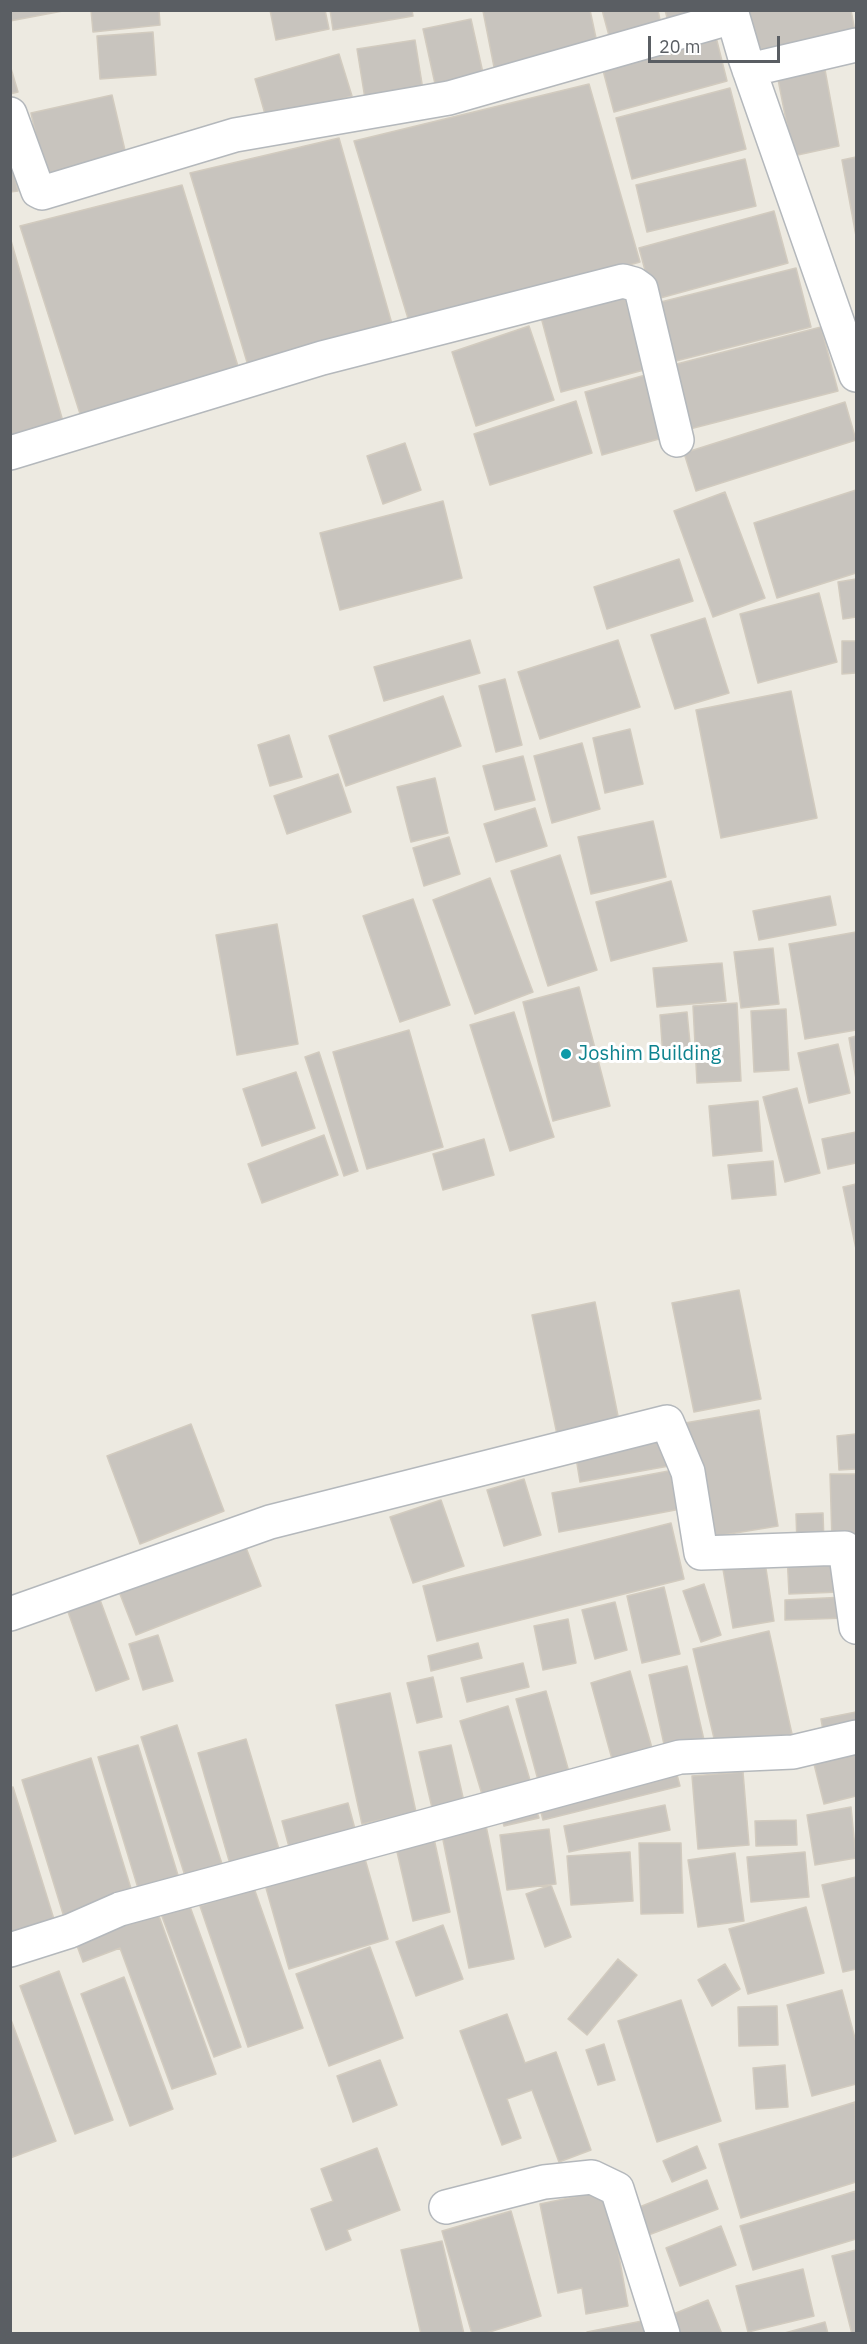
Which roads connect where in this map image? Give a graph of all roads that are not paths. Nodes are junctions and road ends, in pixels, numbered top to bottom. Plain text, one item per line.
1 (732, 14) edge
2 (856, 45) edge
3 (749, 70) junction
4 (10, 114) edge
5 (856, 375) edge
6 (677, 440) dead end
7 (10, 453) edge
8 (10, 1614) edge
9 (856, 1626) edge
10 (856, 1737) edge
11 (10, 1950) edge
12 (446, 2207) dead end
13 (663, 2334) edge

1 - 3 street
1 - 4 street
2 - 3 street
3 - 5 street
6 - 7 street
8 - 9 street
10 - 11 street
12 - 13 street

